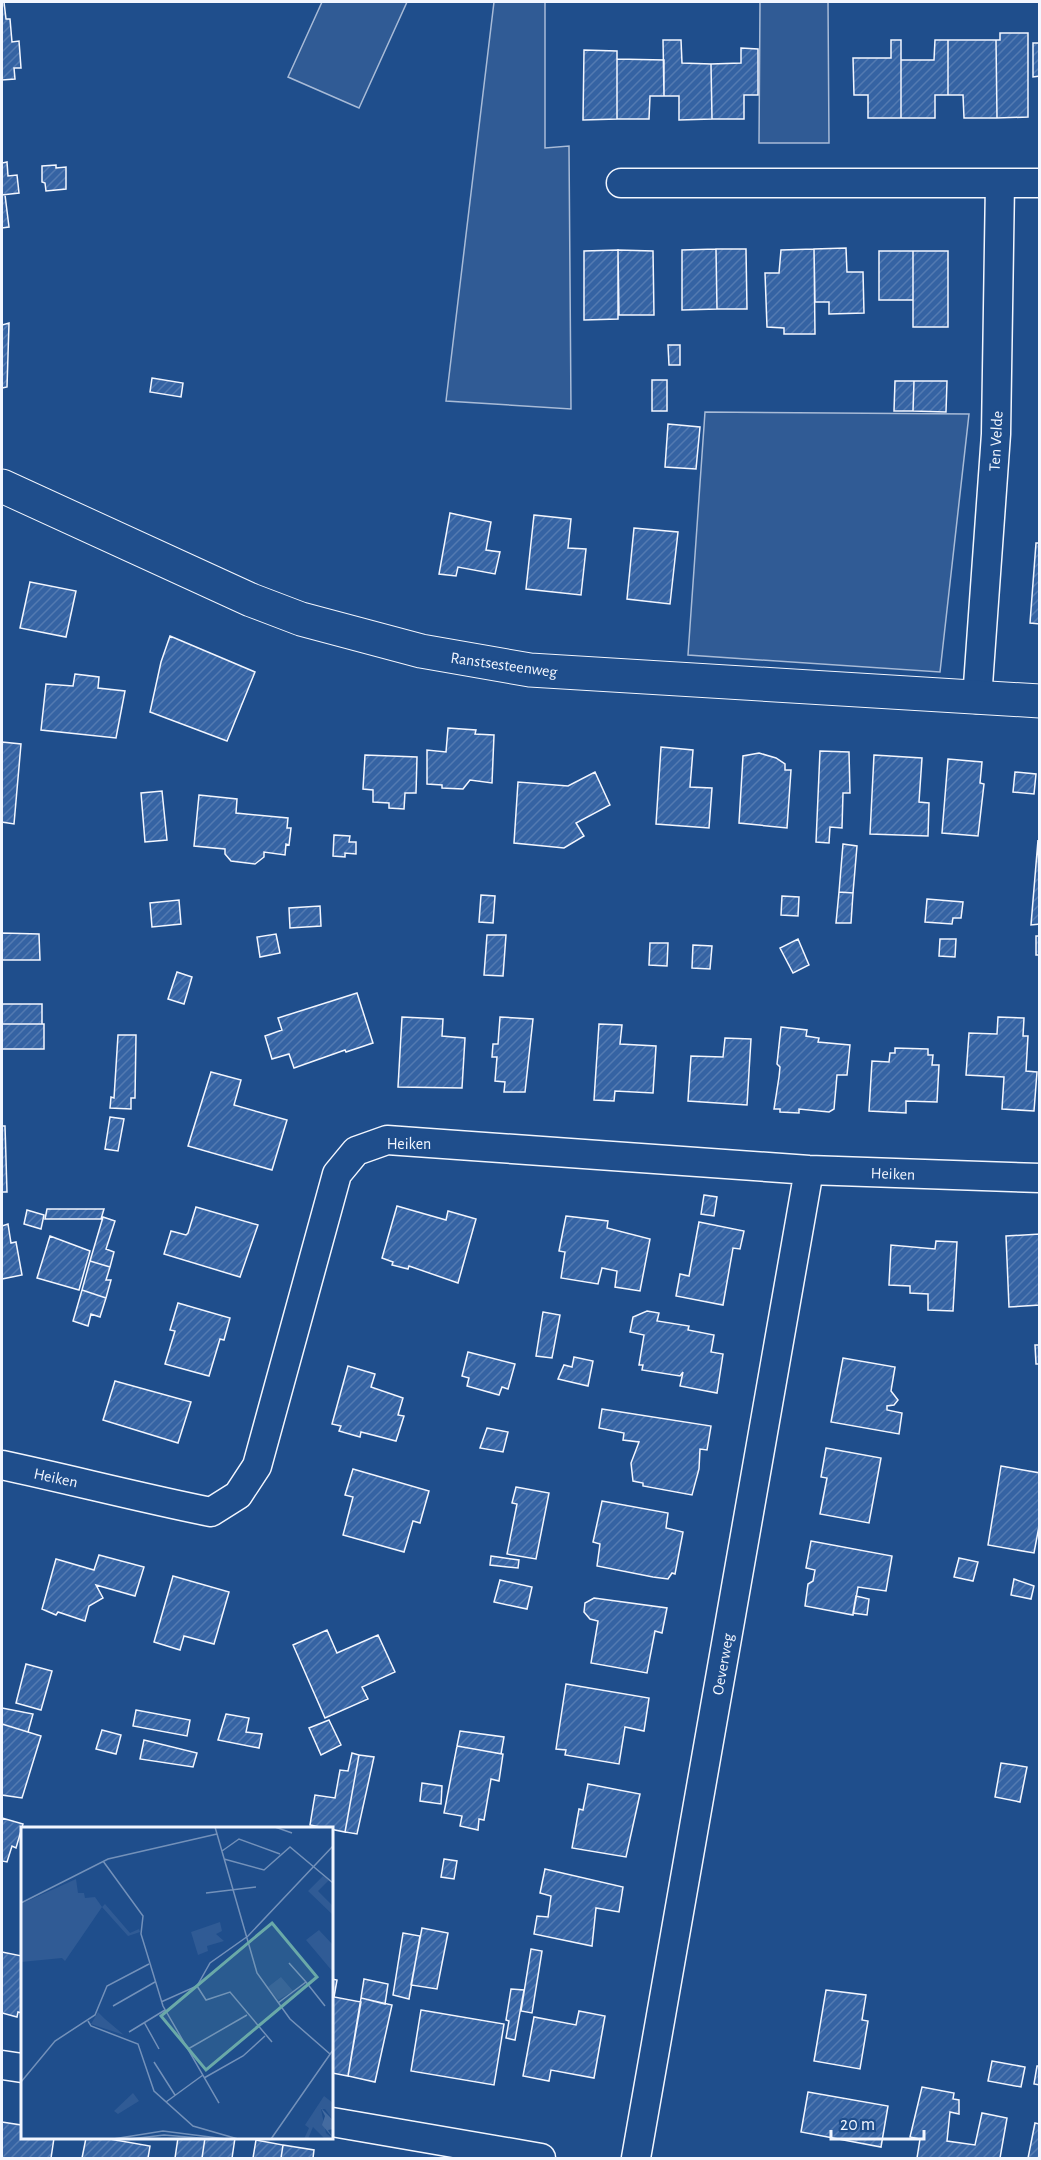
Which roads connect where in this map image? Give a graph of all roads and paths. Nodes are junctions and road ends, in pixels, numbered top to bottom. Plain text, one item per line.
1 (621, 183) dead end
2 (1000, 183) junction
3 (1040, 183) edge
4 (2, 486) edge
5 (977, 699) junction
6 (1040, 701) edge
7 (809, 1170) junction
8 (1040, 1178) edge
9 (2, 1465) edge
10 (2, 2065) edge
11 (21, 2068) edge
12 (333, 2122) edge
13 (541, 2158) edge
14 (636, 2158) edge

1 - 2 street
2 - 3 street
2 - 5 street, Ten Velde
4 - 5 street, Ranstsesteenweg
5 - 6 street, Ranstsesteenweg
7 - 8 street, Heiken
7 - 9 street, Heiken
7 - 14 street, Oeverweg
10 - 11 street
12 - 13 street

